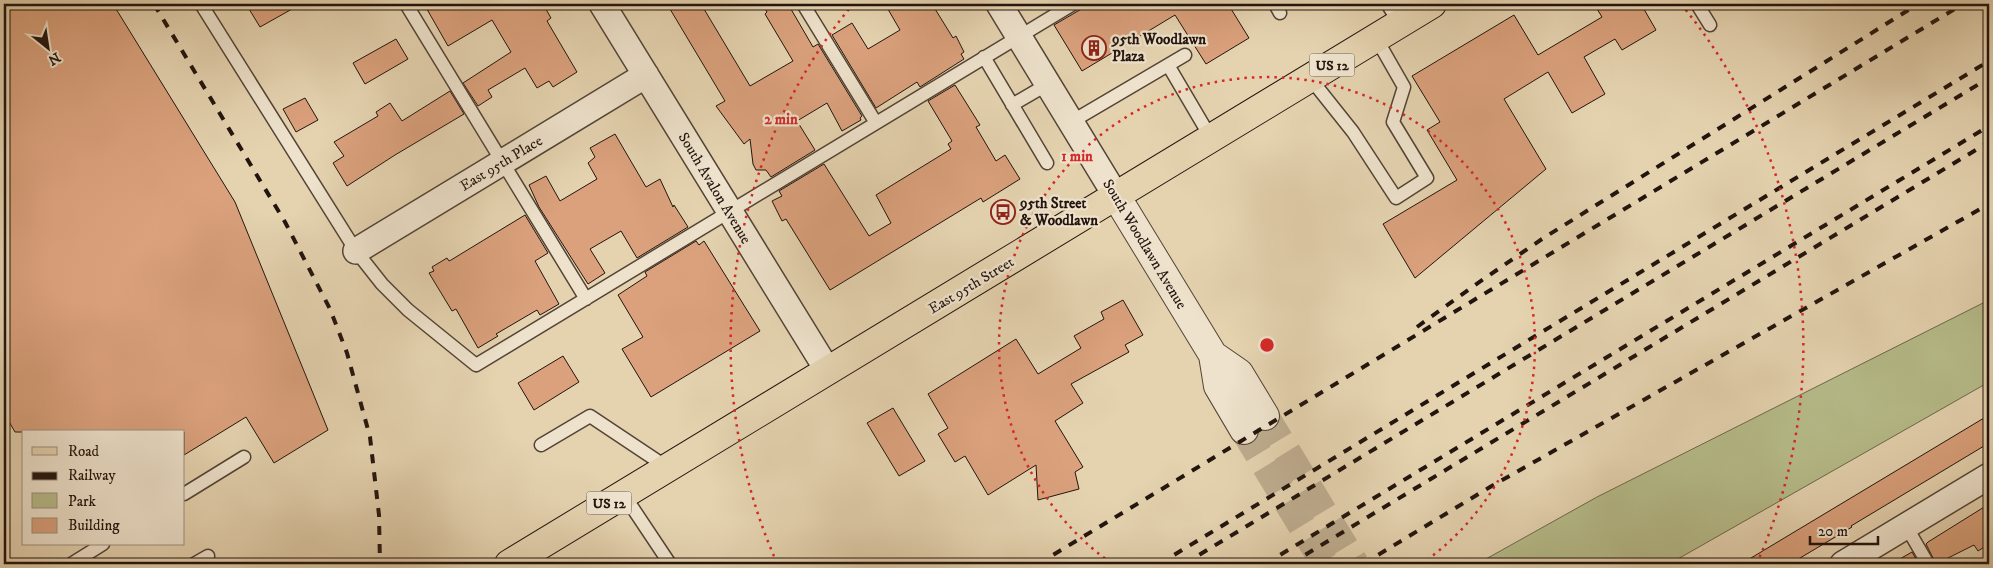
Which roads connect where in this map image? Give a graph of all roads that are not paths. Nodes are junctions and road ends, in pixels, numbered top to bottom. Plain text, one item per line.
1 (201, 4) edge
2 (406, 4) edge
3 (602, 4) edge
4 (803, 4) edge
5 (999, 4) edge
6 (1073, 4) edge
7 (1432, 4) edge
8 (1697, 4) edge
9 (1400, 12) edge
10 (1710, 25) dead end
11 (1019, 36) junction
12 (1376, 38) junction
13 (1185, 55) dead end
14 (984, 58) junction
15 (1168, 65) junction
16 (646, 75) junction
17 (1310, 78) junction
18 (1048, 84) junction
19 (1012, 105) junction
20 (1071, 122) junction
21 (876, 123) junction
22 (1211, 138) junction
23 (502, 163) junction
24 (1047, 163) dead end
25 (1116, 196) junction
26 (730, 213) junction
27 (356, 251) junction
28 (586, 299) junction
29 (828, 371) junction
30 (1255, 423) tunnel mouth
31 (541, 445) dead end
32 (244, 457) dead end
33 (668, 468) junction
34 (1989, 476) edge
35 (185, 493) edge
36 (624, 494) junction
37 (1906, 526) junction
38 (100, 546) edge
39 (208, 556) dead end
40 (71, 564) edge
41 (194, 564) edge
42 (509, 564) edge
43 (670, 564) edge
44 (1843, 564) edge
45 (1928, 564) edge

1 - 27 lane
2 - 23 lane
3 - 16 street, South Avalon Avenue
4 - 21 lane
5 - 11 street, South Woodlawn Avenue
6 - 11 lane
7 - 9 main road, East 95th Street / US 12
8 - 10 lane
9 - 12 main road, East 95th Street / US 12
11 - 14 lane
11 - 18 street, South Woodlawn Avenue
12 - 17 main road, East 95th Street / US 12
12 - 17 lane
13 - 15 lane
14 - 19 lane
14 - 21 lane
15 - 20 lane
15 - 22 lane
16 - 23 street, East 95th Place
16 - 26 street, South Avalon Avenue
17 - 22 main road, East 95th Street / US 12
18 - 19 lane
18 - 20 street, South Woodlawn Avenue
19 - 24 lane
20 - 25 street, South Woodlawn Avenue
21 - 26 lane
22 - 25 main road, East 95th Street / US 12
23 - 27 street, East 95th Place
23 - 28 lane
25 - 29 main road, East 95th Street / US 12
25 - 30 street, South Woodlawn Avenue
26 - 28 lane
26 - 29 street, South Avalon Avenue
27 - 28 lane
29 - 33 main road, East 95th Street / US 12
31 - 33 lane
32 - 35 lane
33 - 36 main road, East 95th Street / US 12
34 - 37 street
36 - 42 main road, East 95th Street / US 12
36 - 43 lane
37 - 44 street
37 - 45 lane
38 - 40 lane
39 - 41 lane

